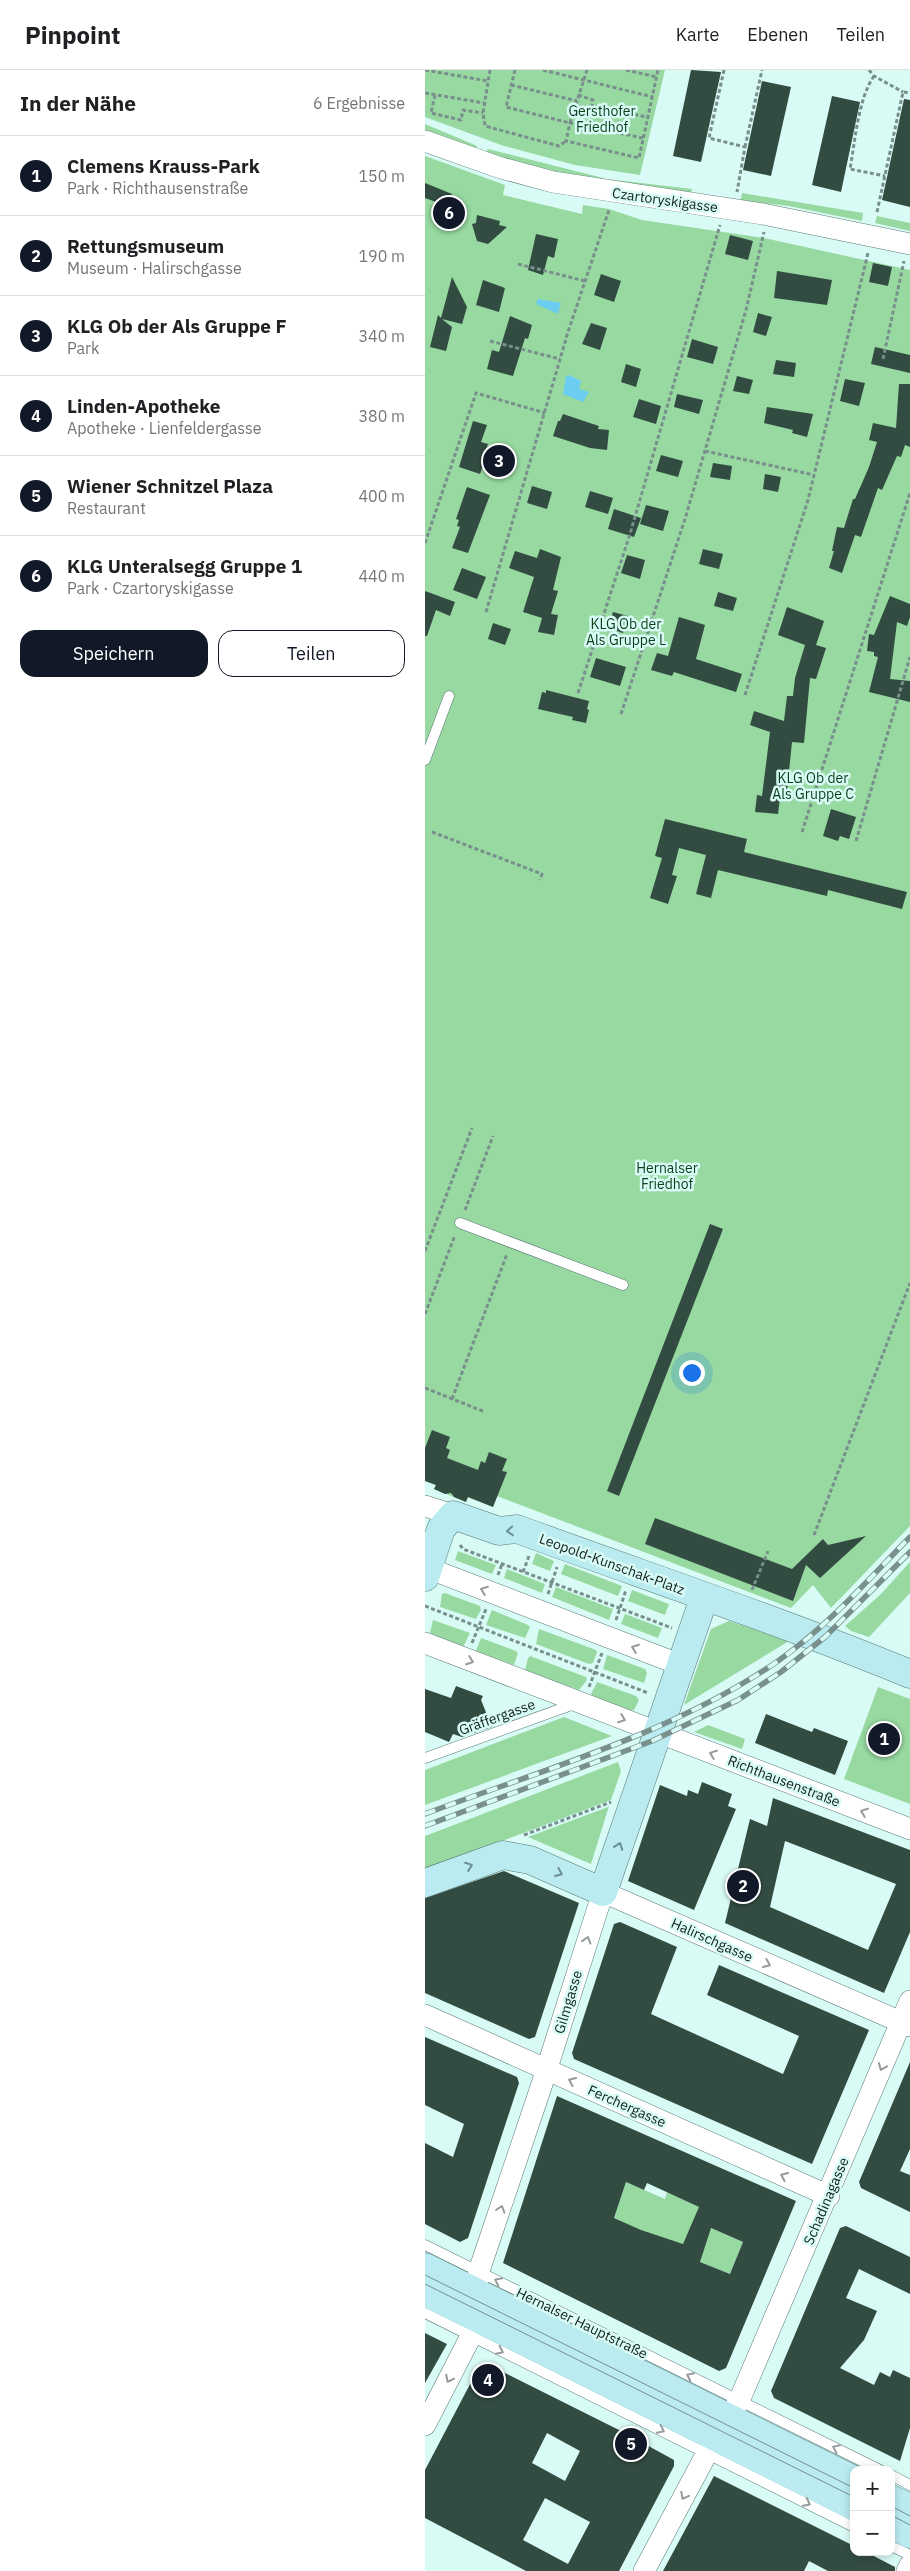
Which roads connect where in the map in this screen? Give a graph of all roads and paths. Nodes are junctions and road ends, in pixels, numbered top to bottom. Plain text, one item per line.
1 (425, 70) edge
2 (490, 70) edge
3 (515, 70) edge
4 (543, 70) edge
5 (587, 70) edge
6 (626, 70) edge
7 (659, 70) edge
8 (723, 70) edge
9 (762, 70) edge
10 (869, 70) edge
11 (874, 76) junction
12 (657, 77) junction
13 (488, 81) junction
14 (584, 81) junction
15 (511, 85) junction
16 (903, 92) junction
17 (425, 93) edge
18 (910, 93) edge
19 (435, 94) junction
20 (579, 95) junction
21 (653, 97) junction
22 (577, 101) junction
23 (484, 103) junction
24 (483, 113) junction
25 (647, 117) junction
26 (571, 123) junction
27 (643, 138) junction
28 (566, 140) junction
29 (425, 141) edge
30 (745, 147) junction
31 (885, 176) junction
32 (738, 183) dead end
33 (613, 193) junction
34 (877, 212) dead end
35 (763, 214) junction
36 (719, 231) dead end
37 (907, 252) edge
38 (867, 261) dead end
39 (518, 264) dead end
40 (585, 281) junction
41 (490, 341) dead end
42 (560, 359) junction
43 (883, 359) dead end
44 (545, 413) junction
45 (705, 451) junction
46 (815, 475) junction
47 (910, 493) edge
48 (425, 543) edge
49 (486, 612) dead end
50 (910, 656) edge
51 (578, 693) dead end
52 (745, 695) dead end
53 (449, 696) dead end
54 (621, 714) dead end
55 (425, 760) edge
56 (432, 832) dead end
57 (802, 832) dead end
58 (857, 841) dead end
59 (540, 880) dead end
60 (472, 1128) dead end
61 (460, 1222) dead end
62 (511, 1243) junction
63 (425, 1250) edge
64 (910, 1283) edge
65 (623, 1285) dead end
66 (425, 1388) edge
67 (452, 1399) junction
68 (485, 1412) dead end
69 (425, 1506) edge
70 (447, 1522) junction
71 (814, 1534) dead end
72 (532, 1551) dead end
73 (768, 1551) dead end
74 (559, 1561) dead end
75 (502, 1564) junction
76 (426, 1571) edge
77 (523, 1572) junction
78 (497, 1579) dead end
79 (552, 1583) junction
80 (627, 1587) dead end
81 (750, 1595) dead end
82 (546, 1597) dead end
83 (704, 1598) junction
84 (425, 1606) edge
85 (487, 1606) dead end
86 (620, 1608) junction
87 (615, 1623) dead end
88 (479, 1627) junction
89 (692, 1633) junction
90 (425, 1643) edge
91 (603, 1650) dead end
92 (466, 1659) junction
93 (681, 1665) junction
94 (595, 1672) junction
95 (910, 1674) edge
96 (669, 1701) junction
97 (581, 1703) junction
98 (658, 1733) junction
99 (425, 1758) edge
100 (616, 1800) dead end
101 (910, 1830) edge
102 (515, 1847) junction
103 (425, 1883) edge
104 (603, 1892) junction
105 (910, 2001) edge
106 (425, 2015) edge
107 (906, 2024) edge
108 (547, 2070) junction
109 (829, 2196) junction
110 (425, 2245) edge
111 (425, 2267) edge
112 (425, 2292) edge
113 (475, 2304) junction
114 (425, 2313) edge
115 (533, 2333) dead end
116 (575, 2354) dead end
117 (425, 2425) edge
118 (723, 2427) junction
119 (865, 2466) edge
120 (895, 2477) edge
121 (850, 2478) edge
122 (910, 2485) edge
123 (895, 2501) edge
124 (850, 2504) edge
125 (910, 2508) edge
126 (895, 2513) edge
127 (910, 2520) edge
128 (850, 2524) edge
129 (895, 2526) edge
130 (910, 2534) edge
131 (895, 2548) edge
132 (910, 2555) edge
133 (910, 2565) edge
134 (644, 2571) edge
135 (907, 2571) edge

1 - 13 path
2 - 13 path
3 - 15 path
4 - 14 path
5 - 14 path
6 - 12 path
7 - 12 path
8 - 30 path
9 - 30 path
10 - 11 path
11 - 16 path
11 - 31 path
12 - 21 path
13 - 23 path
14 - 20 path
14 - 21 path
15 - 22 path
15 - 26 path
16 - 18 path
16 - 31 path
17 - 19 path
19 - 23 path
19 - 24 path
20 - 22 path
20 - 25 path
21 - 25 path
22 - 26 path
23 - 24 path
24 - 28 path
25 - 27 path
26 - 27 path
26 - 28 path
27 - 28 path
29 - 33 street, Czartoryskigasse
30 - 32 path
31 - 34 path
33 - 35 street, Czartoryskigasse
33 - 40 path
35 - 37 street, Czartoryskigasse
35 - 45 path
36 - 51 path
37 - 43 path
38 - 46 path
39 - 40 path
40 - 42 path
41 - 42 path
42 - 44 path
44 - 48 path
44 - 49 path
45 - 46 path
45 - 54 path
46 - 52 path
47 - 57 path
50 - 58 path
53 - 55 lane
56 - 59 path
60 - 63 path
61 - 62 lane
62 - 65 lane
62 - 67 path
64 - 71 path
66 - 67 path
67 - 68 path
69 - 70 street, Leopold-Kunschak-Platz
70 - 75 path
70 - 76 street
83 -> 70 street, Leopold-Kunschak-Platz
72 - 77 path
73 - 81 path
74 - 79 path
75 - 77 path
75 - 78 path
93 -> 76 street
77 - 79 path
79 - 82 path
79 - 86 path
80 - 86 path
83 - 89 street
83 - 95 street
84 - 88 path
85 - 88 path
86 - 87 path
86 - 89 path
88 - 92 path
88 - 94 path
89 - 93 street
90 - 92 street
91 - 94 path
92 -> 97 street
93 - 96 street
94 - 96 path
94 - 97 path
96 - 98 street
97 -> 98 street
97 - 99 lane, Gräffergasse
101 -> 98 street, Richthausenstraße
104 -> 98 street, Gilmgasse
100 - 102 path
103 -> 102 street
102 -> 104 street, Halirschgasse
104 -> 107 street, Halirschgasse
108 -> 104 street, Gilmgasse
105 - 107 street, Schadinagasse
106 - 108 street, Ferchergasse
107 -> 109 street, Schadinagasse
109 -> 108 street, Ferchergasse
113 -> 108 street, Gilmgasse
109 - 118 street, Schadinagasse
110 - 113 lane, Hernalser Hauptstraße
111 - 113 street, Hernalser Hauptstraße
112 - 113 street, Hernalser Hauptstraße
113 - 114 lane, Hernalser Hauptstraße
113 -> 117 street, Gilmgasse
113 - 118 street, Hernalser Hauptstraße
118 -> 113 lane, Hernalser Hauptstraße
115 - 116 lane
119 -> 118 lane, Hernalser Hauptstraße
118 - 121 street, Hernalser Hauptstraße
118 - 124 street, Hernalser Hauptstraße
118 -> 128 lane, Hernalser Hauptstraße
118 -> 134 street, Schadinagasse
120 - 122 lane
123 - 125 street
126 - 127 lane
129 - 130 street
131 - 132 lane
133 - 135 street

